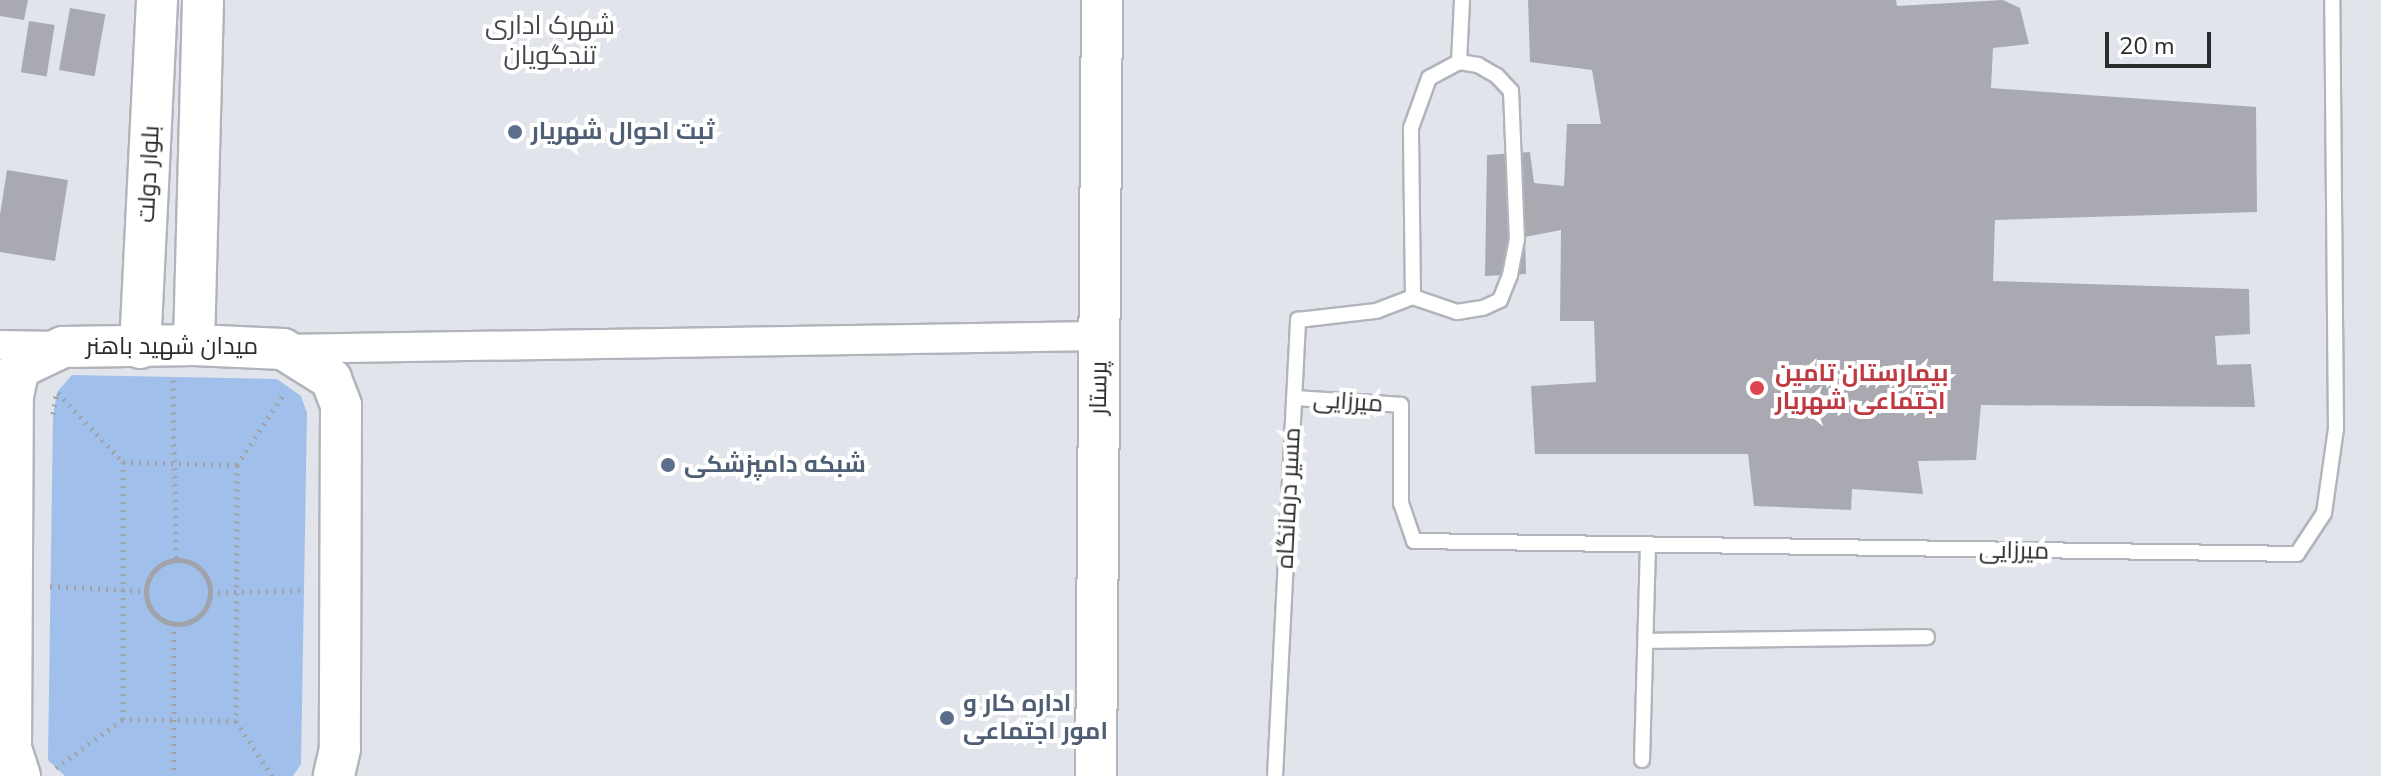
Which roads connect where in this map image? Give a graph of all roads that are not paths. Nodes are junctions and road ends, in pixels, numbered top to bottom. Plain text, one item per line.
1 (157, 0) edge
2 (203, 0) edge
3 (1102, 0) edge
4 (1462, 0) edge
5 (2332, 0) edge
6 (1459, 62) junction
7 (1413, 297) junction
8 (1099, 336) junction
9 (10, 357) edge
10 (299, 357) junction
11 (149, 362) junction
12 (185, 367) junction
13 (1294, 398) junction
14 (1648, 545) junction
15 (1927, 637) dead end
16 (1646, 641) junction
17 (1642, 760) dead end
18 (41, 768) edge
19 (334, 776) edge
20 (1096, 776) edge
21 (1275, 776) edge

1 - 11 street, بلوار دولت
2 - 12 street, بلوار دولت
3 - 8 street, پرستار
4 - 6 lane
5 - 14 lane, میرزایی
6 - 7 lane
6 - 7 lane
7 - 13 lane, مسیر درمانگاه
8 - 10 street
8 - 20 street, پرستار
9 - 11 street, میدان شهید باهنر
9 - 18 street
10 - 12 street, میدان شهید باهنر
10 - 19 street
11 - 12 street, میدان شهید باهنر
13 - 14 lane, میرزایی
13 - 21 lane, مسیر درمانگاه
14 - 16 lane
15 - 16 lane
16 - 17 lane

